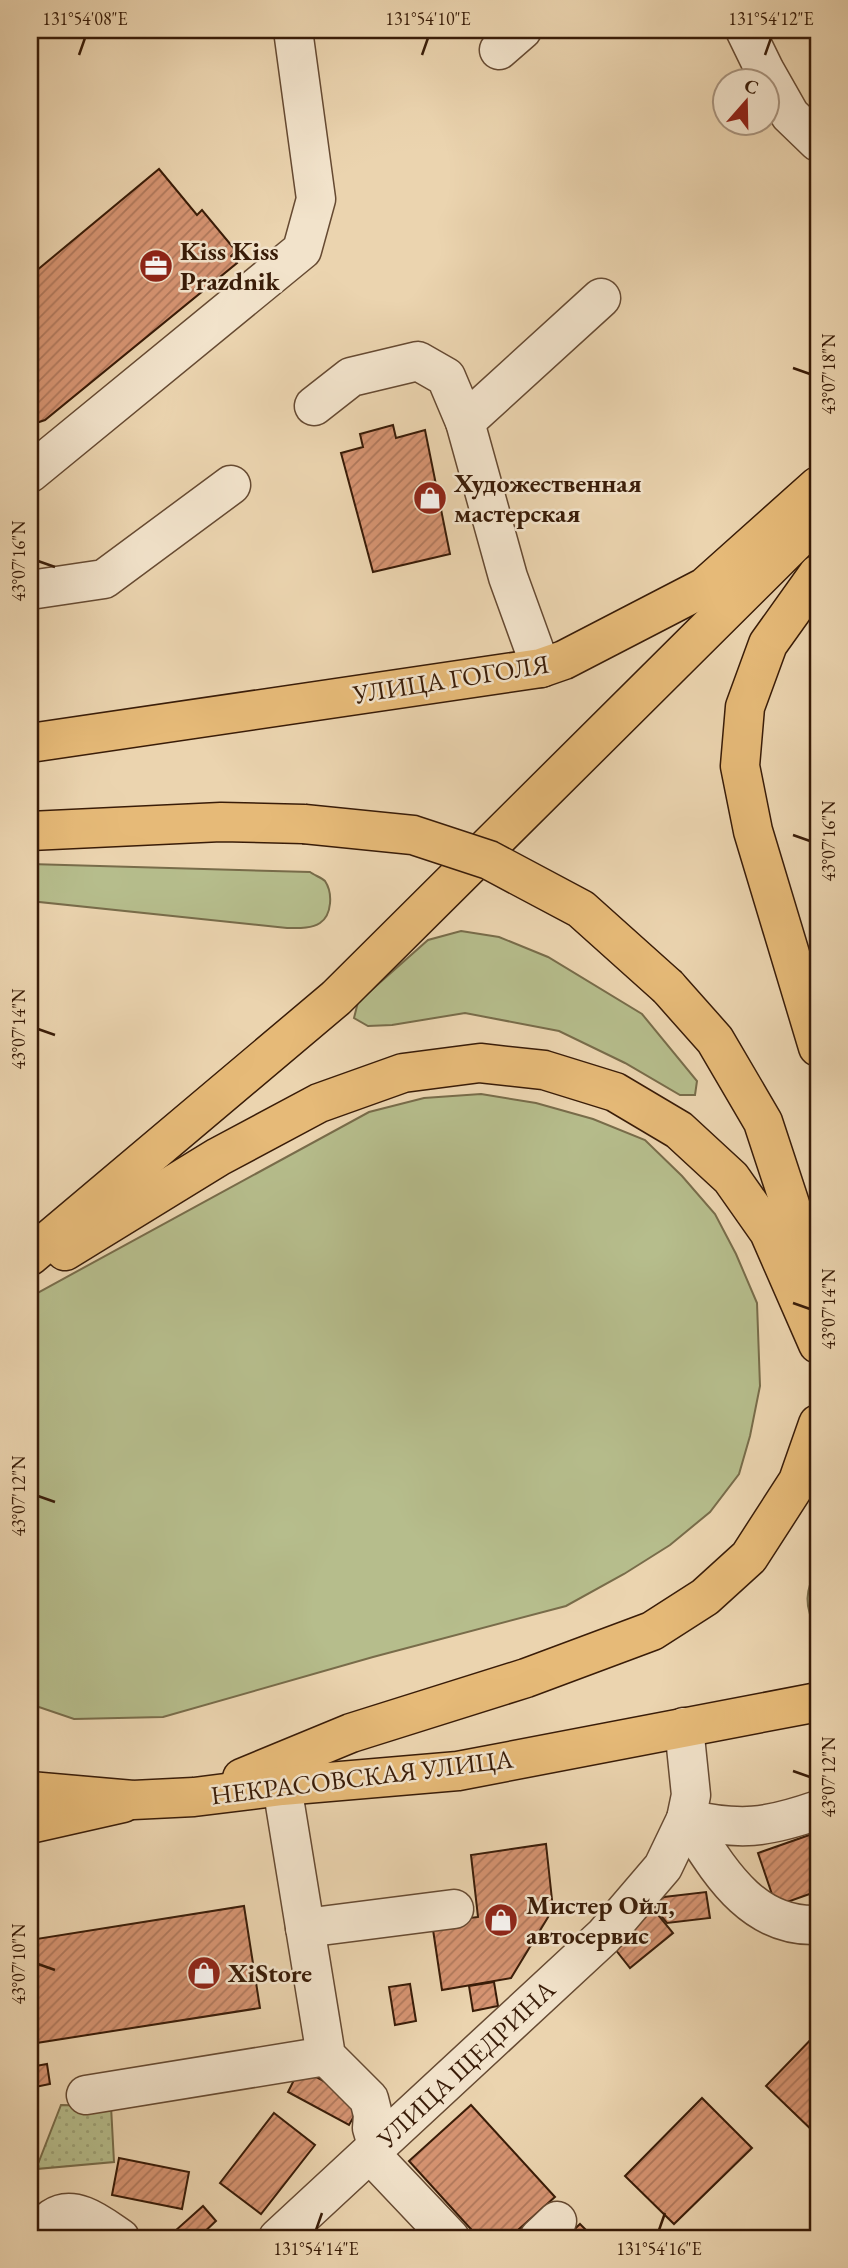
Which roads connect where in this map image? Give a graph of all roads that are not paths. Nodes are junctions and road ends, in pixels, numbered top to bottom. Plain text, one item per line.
1 (293, 30) edge
2 (745, 30) edge
3 (818, 142) edge
4 (601, 298) dead end
5 (314, 406) dead end
6 (465, 422) junction
7 (30, 473) edge
8 (231, 485) dead end
9 (818, 486) edge
10 (818, 519) edge
11 (818, 574) edge
12 (30, 590) edge
13 (541, 668) junction
14 (30, 743) edge
15 (30, 831) edge
16 (818, 1047) edge
17 (30, 1256) edge
18 (30, 1272) edge
19 (818, 1346) edge
20 (818, 1424) edge
21 (818, 1702) edge
22 (684, 1727) junction
23 (282, 1786) junction
24 (30, 1791) edge
25 (194, 1797) junction
26 (133, 1800) junction
27 (818, 1810) edge
28 (686, 1819) junction
29 (30, 1824) edge
30 (454, 1909) dead end
31 (818, 1924) edge
32 (305, 1928) junction
33 (326, 2056) junction
34 (86, 2095) dead end
35 (377, 2145) junction
36 (32, 2238) edge
37 (120, 2238) edge
38 (278, 2238) edge
39 (450, 2238) edge

1 - 7 lane
2 - 3 lane
4 - 6 lane
5 - 6 lane
6 - 13 lane
8 - 12 lane
9 - 13 main road, УЛИЦА ГОГОЛЯ
10 - 17 main road
11 - 16 main road
13 - 14 main road, УЛИЦА ГОГОЛЯ
15 - 19 main road, bridge
18 - 19 main road
20 - 25 main road
21 - 22 main road, НЕКРАСОВСКАЯ УЛИЦА
22 - 23 main road, НЕКРАСОВСКАЯ УЛИЦА
22 - 28 lane, УЛИЦА ЩЕДРИНА
23 - 25 main road, НЕКРАСОВСКАЯ УЛИЦА
23 - 32 lane
24 - 26 main road
25 - 26 main road, НЕКРАСОВСКАЯ УЛИЦА
26 - 29 main road, НЕКРАСОВСКАЯ УЛИЦА
27 - 28 lane
28 - 31 lane
28 - 35 lane, УЛИЦА ЩЕДРИНА
30 - 32 lane
32 - 33 lane
33 - 34 lane
33 - 35 lane
35 - 38 lane, УЛИЦА ЩЕДРИНА
35 - 39 lane
36 - 37 lane

